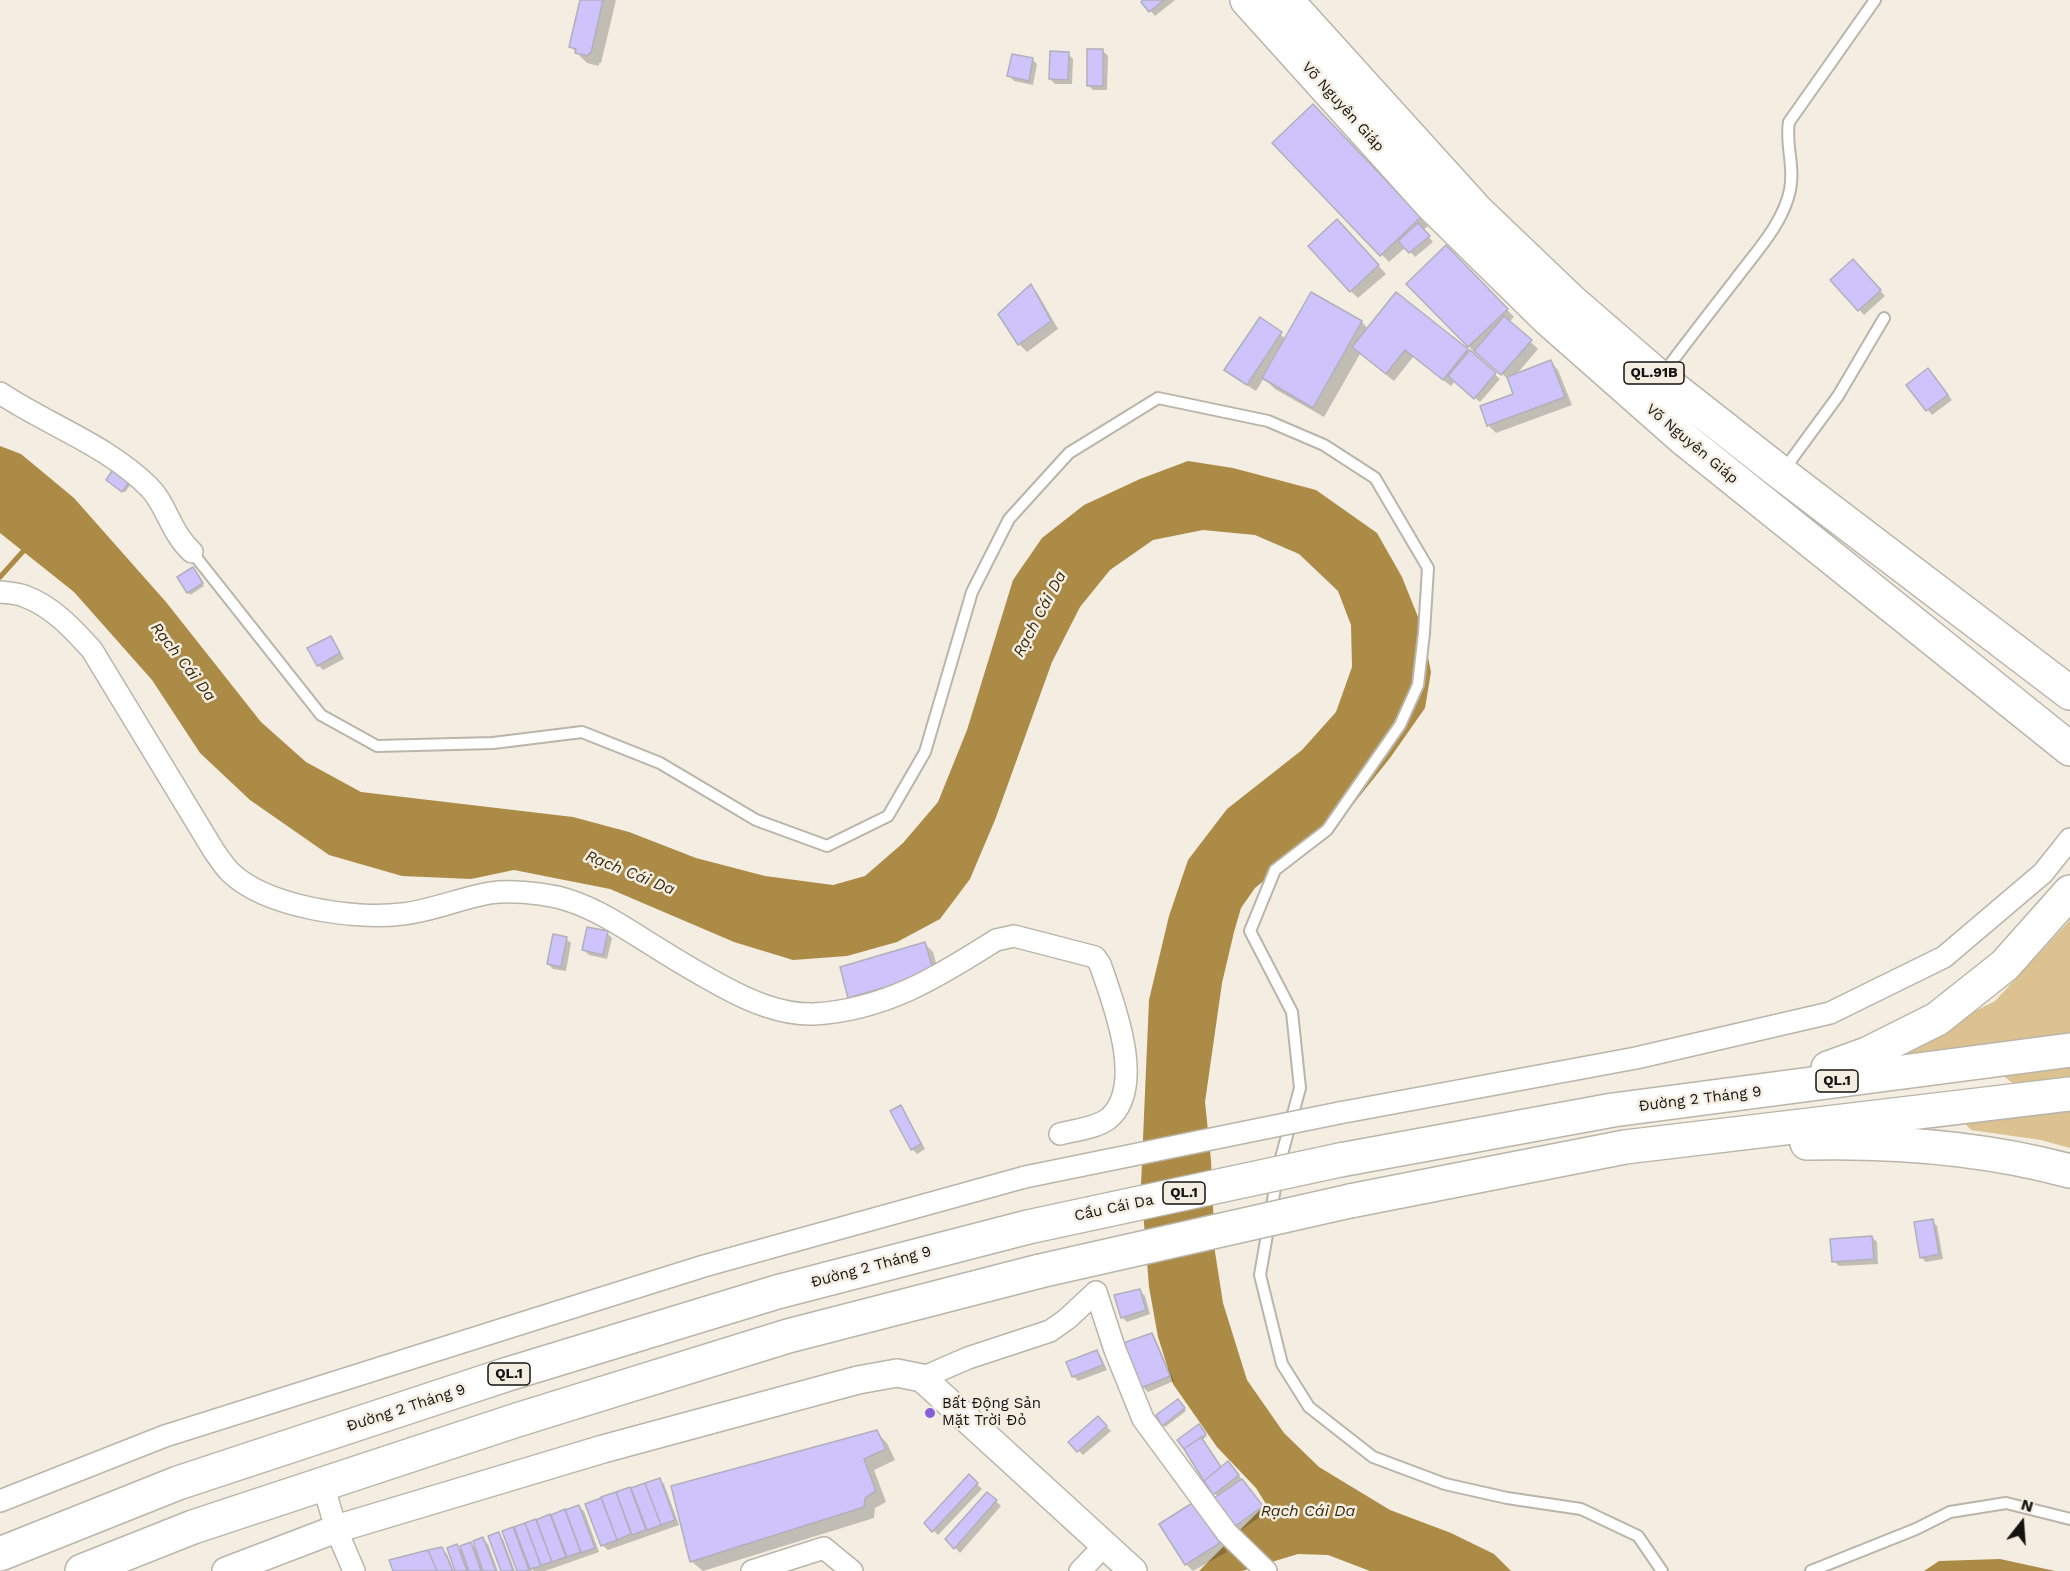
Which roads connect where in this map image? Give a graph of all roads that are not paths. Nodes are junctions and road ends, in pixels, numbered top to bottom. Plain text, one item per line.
1 (1246, 0) edge
2 (1286, 0) edge
3 (1875, 0) edge
4 (1884, 318) dead end
5 (1660, 378) junction
6 (0, 393) edge
7 (1781, 473) junction
8 (192, 552) joint
9 (0, 592) edge
10 (2070, 693) edge
11 (2070, 749) edge
12 (2070, 839) edge
13 (2070, 892) edge
14 (2065, 1051) edge
15 (2070, 1094) edge
16 (1613, 1110) junction
17 (1060, 1134) dead end
18 (1625, 1148) junction
19 (1341, 1160) joint
20 (2070, 1171) edge
21 (1028, 1227) joint
22 (922, 1378) junction
23 (323, 1484) junction
24 (0, 1501) edge
25 (2070, 1519) edge
26 (336, 1529) junction
27 (1105, 1545) junction
28 (824, 1548) junction
29 (0, 1554) edge
30 (81, 1571) edge
31 (226, 1571) edge
32 (354, 1571) edge
33 (752, 1571) edge
34 (829, 1571) edge
35 (852, 1571) edge
36 (1080, 1571) edge
37 (1133, 1571) edge
38 (1266, 1571) edge
39 (1662, 1571) edge
40 (1811, 1571) edge

1 - 11 highway, Võ Nguyên Giáp / QL.91B
2 - 5 highway, Võ Nguyên Giáp / QL.91B
3 - 5 lane
4 - 7 lane
5 - 7 highway, Võ Nguyên Giáp / QL.91B
6 - 8 street
7 - 10 highway, Võ Nguyên Giáp / QL.91B
8 - 39 lane
9 - 17 street
12 - 24 street, bridge
13 - 16 highway
14 - 16 highway, Đường 2 Tháng 9 / QL.1
15 - 18 highway
16 - 19 highway, Đường 2 Tháng 9 / QL.1
18 - 20 highway
18 - 23 highway, bridge
19 - 21 highway, Cầu Cái Da / QL.1, bridge
21 - 29 highway, Đường 2 Tháng 9 / QL.1
22 - 26 street
22 - 27 street
22 - 38 street
23 - 26 street
23 - 30 highway
25 - 40 lane
26 - 31 street
26 - 32 street
27 - 36 street
27 - 37 street
28 - 33 street
28 - 34 street
28 - 35 street

